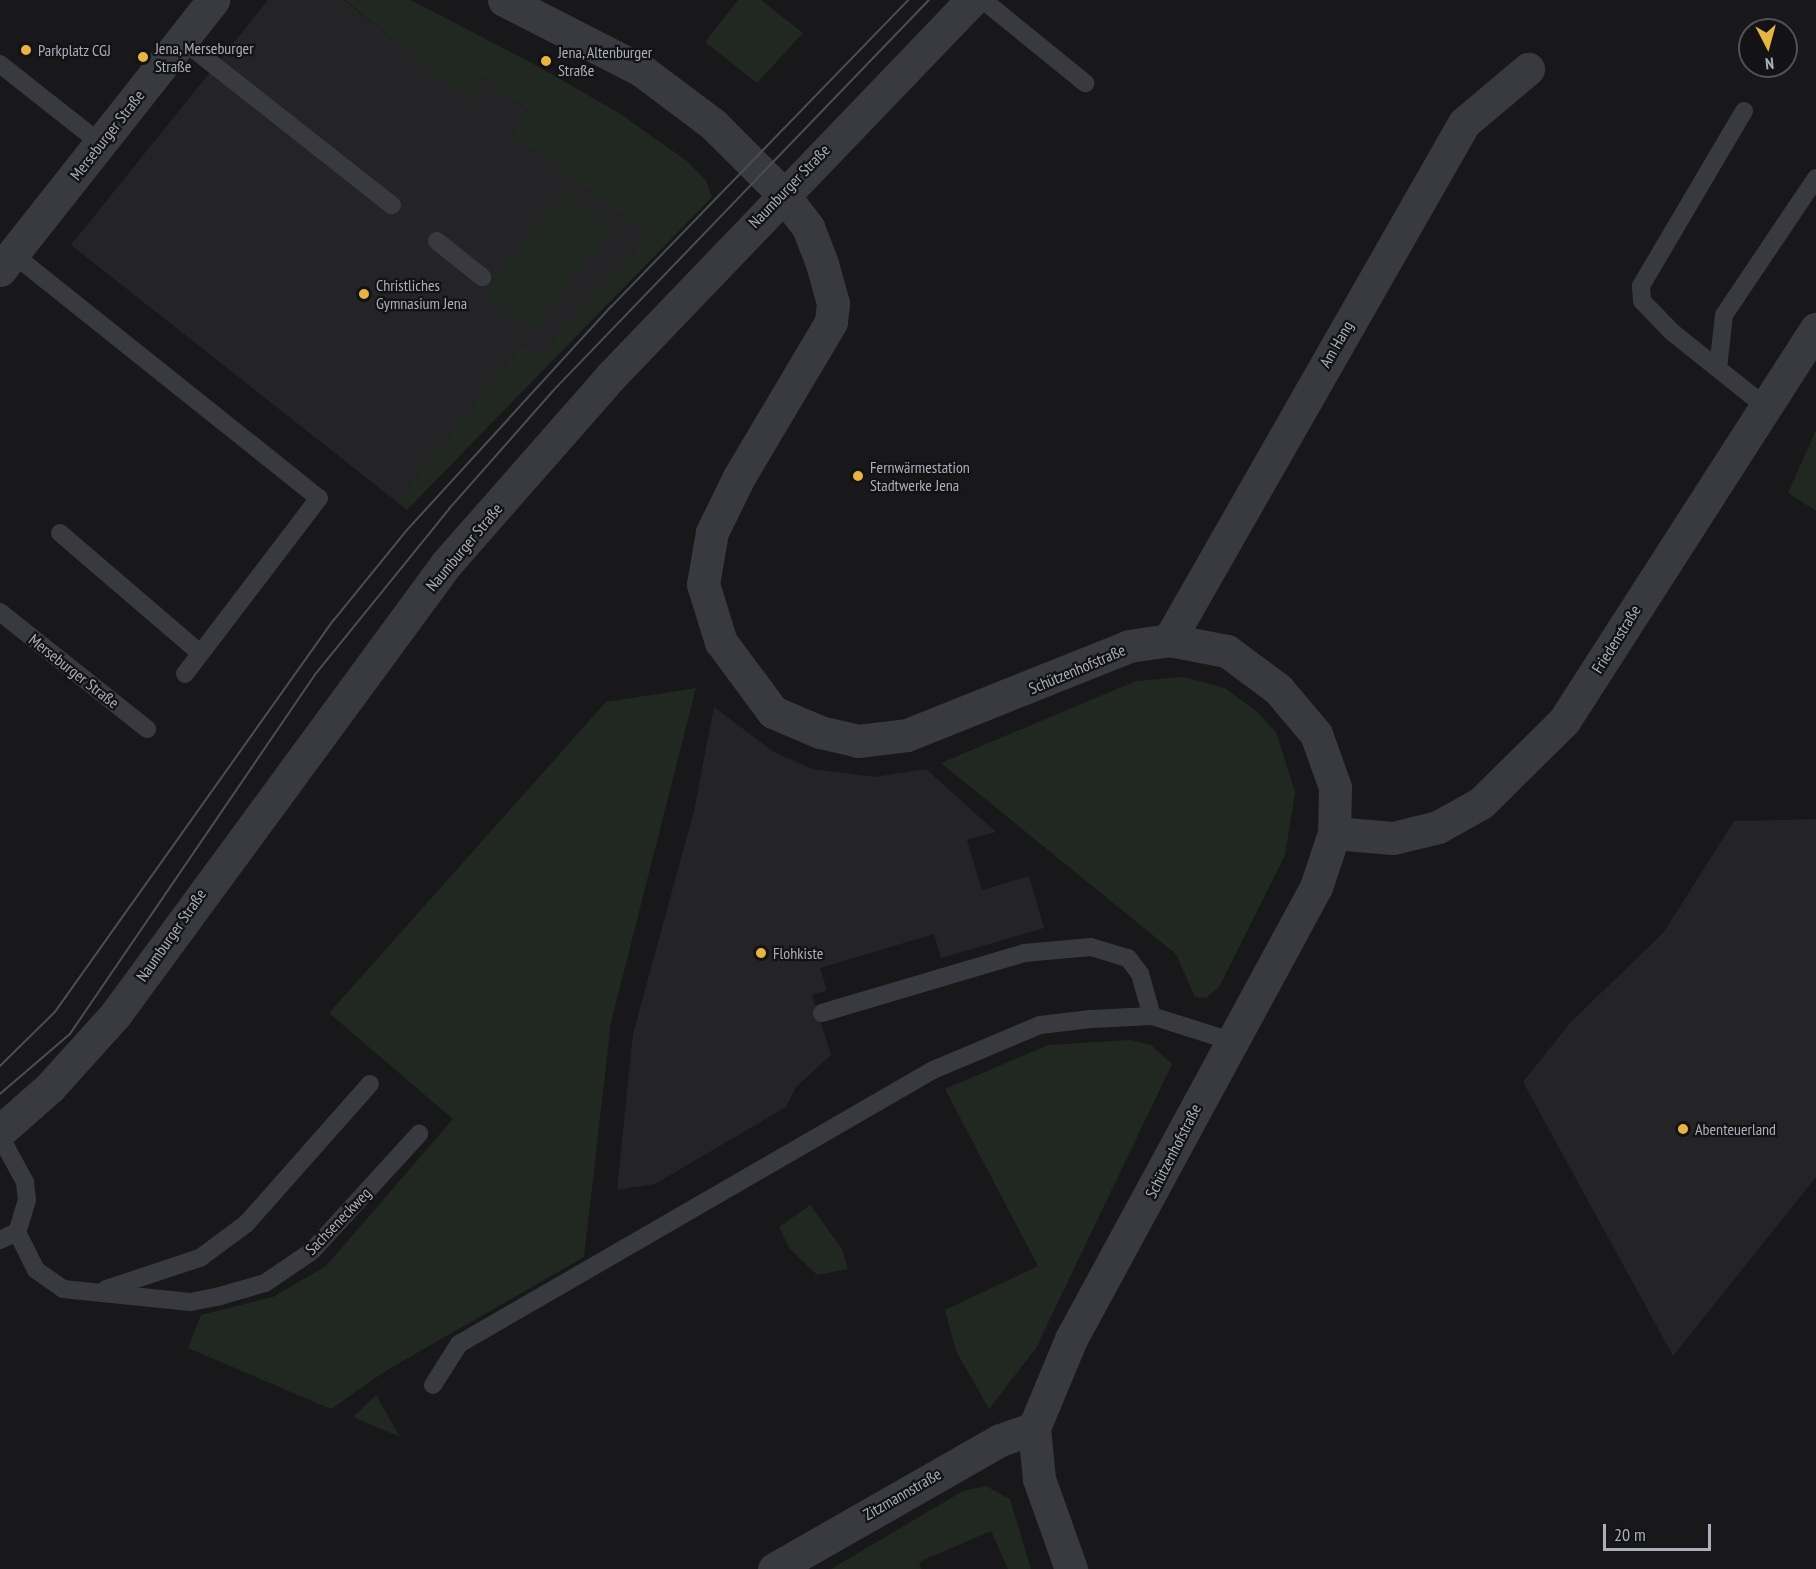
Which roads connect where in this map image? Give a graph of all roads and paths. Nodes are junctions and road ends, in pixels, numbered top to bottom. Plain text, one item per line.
1 (213, 0) edge
2 (504, 0) edge
3 (972, 0) edge
4 (983, 0) edge
5 (182, 40) junction
6 (0, 64) edge
7 (1528, 69) dead end
8 (1085, 83) dead end
9 (1744, 111) dead end
10 (100, 143) junction
11 (1816, 178) edge
12 (782, 192) junction
13 (392, 205) dead end
14 (437, 241) dead end
15 (6, 262) edge
16 (482, 277) dead end
17 (1816, 330) edge
18 (1718, 368) junction
19 (1766, 407) junction
20 (60, 533) dead end
21 (0, 612) edge
22 (1169, 640) junction
23 (200, 653) junction
24 (185, 674) dead end
25 (147, 729) dead end
26 (1334, 833) junction
27 (822, 1013) dead end
28 (1152, 1016) junction
29 (1231, 1041) junction
30 (370, 1084) dead end
31 (0, 1131) edge
32 (419, 1134) dead end
33 (0, 1136) edge
34 (17, 1232) junction
35 (0, 1240) edge
36 (102, 1290) junction
37 (433, 1385) dead end
38 (1034, 1428) junction
39 (774, 1569) edge
40 (1071, 1569) edge

1 - 5 street, Merseburger Straße
2 - 12 street, Schützenhofstraße
3 - 12 street, Naumburger Straße
4 - 8 lane
5 - 10 street, Merseburger Straße
5 - 13 lane
6 - 10 lane
7 - 22 street, Am Hang
9 - 18 lane
10 - 15 street, Merseburger Straße
11 - 18 lane
12 - 22 street, Schützenhofstraße
12 - 31 street, Naumburger Straße
14 - 16 lane
15 - 23 lane
17 - 19 street, Friedenstraße
18 - 19 lane
19 - 26 street, Friedenstraße
20 - 23 lane
21 - 25 lane, Merseburger Straße
22 - 26 street, Schützenhofstraße
23 - 24 lane
26 - 29 street, Schützenhofstraße
27 - 28 lane
28 - 29 lane
28 - 37 lane
29 - 38 street, Schützenhofstraße
30 - 36 lane, Sachseneckweg
32 - 36 lane, Sachseneckweg
33 - 34 lane
34 - 35 lane
34 - 36 lane, Sachseneckweg
38 - 39 street, Zitzmannstraße
38 - 40 street, Schützenhofstraße

